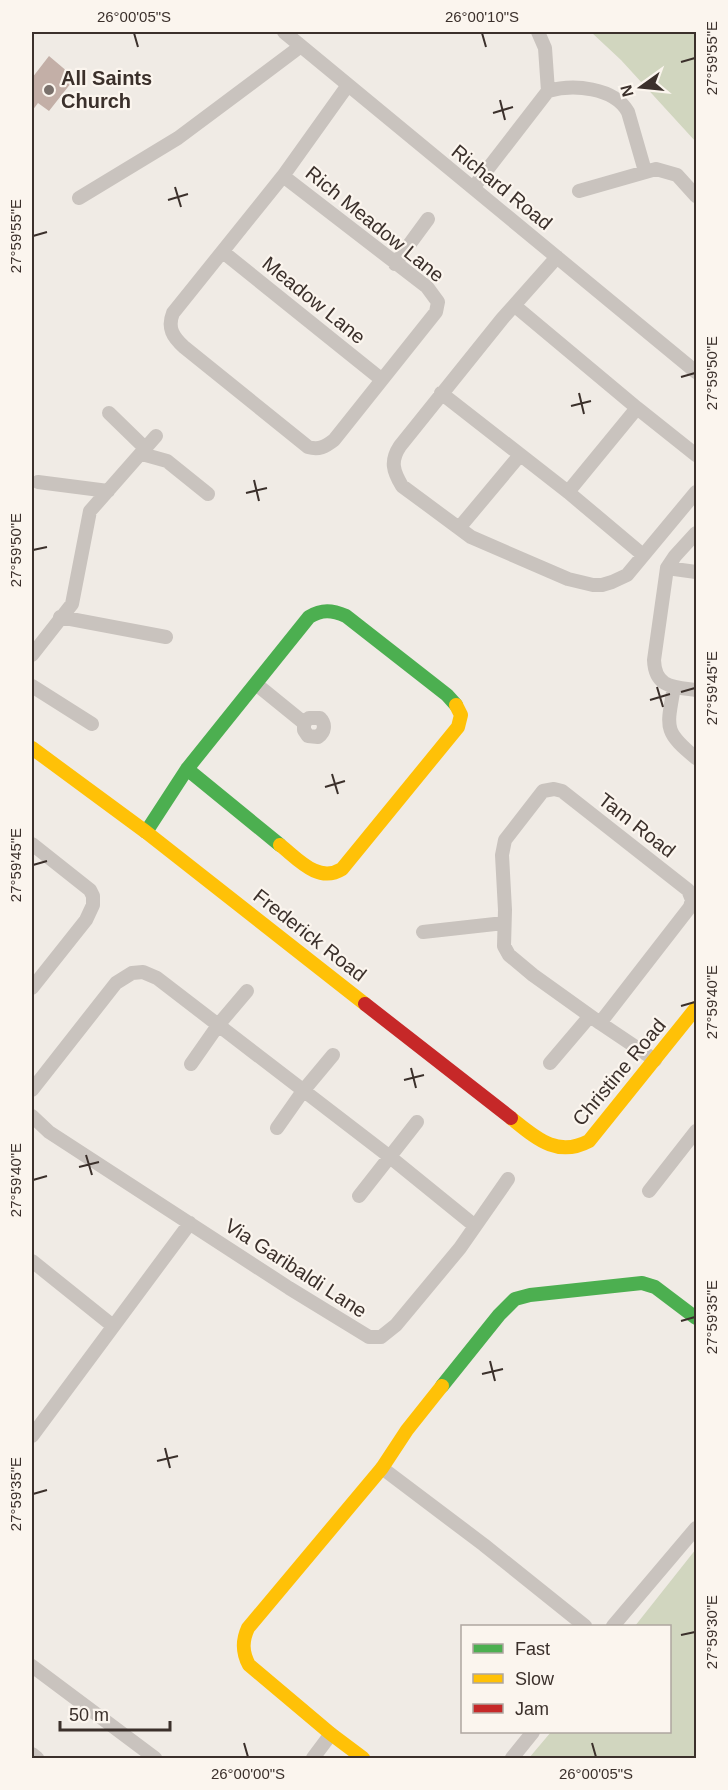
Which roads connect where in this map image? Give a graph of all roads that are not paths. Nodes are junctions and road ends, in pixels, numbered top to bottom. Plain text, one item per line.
1 (284, 32) edge
2 (538, 32) edge
3 (301, 46) junction
4 (348, 85) junction
5 (548, 91) junction
6 (645, 171) junction
7 (283, 176) junction
8 (473, 188) junction
9 (579, 191) dead end
10 (696, 196) edge
11 (79, 198) dead end
12 (428, 219) dead end
13 (223, 252) junction
14 (557, 256) junction
15 (395, 264) junction
16 (515, 306) junction
17 (696, 372) edge
18 (381, 380) junction
19 (441, 393) junction
20 (637, 408) junction
21 (109, 413) dead end
22 (156, 436) dead end
23 (144, 451) junction
24 (520, 455) junction
25 (696, 455) edge
26 (38, 482) dead end
27 (108, 491) junction
28 (568, 492) junction
29 (696, 492) edge
30 (208, 494) dead end
31 (459, 528) junction
32 (696, 533) edge
33 (643, 555) junction
34 (667, 568) junction
35 (696, 572) edge
36 (60, 617) junction
37 (166, 637) dead end
38 (32, 655) edge
39 (256, 684) junction
40 (32, 686) edge
41 (674, 687) junction
42 (696, 690) edge
43 (304, 723) dead end
44 (92, 724) dead end
45 (32, 748) edge
46 (696, 758) edge
47 (187, 769) junction
48 (146, 832) junction
49 (32, 844) edge
50 (504, 922) junction
51 (423, 932) dead end
52 (32, 988) edge
53 (247, 991) dead end
54 (696, 1008) edge
55 (595, 1019) junction
56 (219, 1024) junction
57 (333, 1055) dead end
58 (655, 1060) junction
59 (550, 1063) dead end
60 (191, 1064) dead end
61 (32, 1090) edge
62 (303, 1091) junction
63 (32, 1116) edge
64 (417, 1122) dead end
65 (277, 1128) dead end
66 (696, 1131) edge
67 (565, 1149) joint
68 (390, 1157) junction
69 (508, 1179) dead end
70 (650, 1191) dead end
71 (360, 1196) dead end
72 (190, 1223) junction
73 (475, 1226) junction
74 (32, 1261) edge
75 (696, 1318) edge
76 (113, 1326) junction
77 (32, 1436) edge
78 (382, 1468) junction
79 (696, 1528) edge
80 (584, 1625) edge
81 (615, 1625) edge
82 (32, 1666) edge
83 (531, 1733) edge
84 (331, 1734) junction
85 (345, 1753) edge
86 (32, 1754) edge
87 (37, 1758) edge
88 (155, 1758) edge
89 (313, 1758) edge
90 (363, 1758) edge
91 (512, 1758) edge

1 - 3 street, Richard Road
2 - 5 street
3 - 4 street, Richard Road
3 - 11 street
4 - 7 street, Rich Meadow Lane
4 - 8 street, Richard Road
5 - 6 street
5 - 8 street
6 - 9 street
6 - 10 street
7 - 13 street, Rich Meadow Lane
7 - 15 street, Rich Meadow Lane
8 - 14 street, Richard Road
12 - 15 street
13 - 18 street, Meadow Lane
13 - 18 street, Rich Meadow Lane
14 - 16 street
14 - 17 street, Richard Road
15 - 18 street, Rich Meadow Lane
16 - 19 street
16 - 20 street
19 - 24 street
19 - 31 street
20 - 25 street
20 - 28 street
21 - 23 street
22 - 23 street
23 - 27 street
23 - 30 street
24 - 28 street
24 - 31 street
26 - 27 street
27 - 36 street
28 - 33 street
29 - 33 street
31 - 33 street
32 - 34 street
34 - 35 street
34 - 41 street
36 - 37 street
36 - 38 street
39 - 43 street
39 - 47 street
39 - 47 street
40 - 44 street
41 - 42 street
41 - 46 street
45 - 48 street, Frederick Road
47 - 48 street
48 - 67 street, Frederick Road
49 - 52 street
50 - 51 street
50 - 55 street, Tam Road
50 - 55 street, Tam Road
53 - 56 street
54 - 58 street, Christine Road
55 - 58 street, Tam Road
55 - 59 street, Tam Road
56 - 60 street
56 - 61 street
56 - 62 street
57 - 62 street
58 - 67 street, Christine Road
62 - 65 street
62 - 68 street
63 - 72 street, Via Garibaldi Lane
64 - 68 street
66 - 70 street
68 - 71 street
68 - 73 street
69 - 73 street, Via Garibaldi Lane
72 - 73 street, Via Garibaldi Lane
72 - 76 street
74 - 76 street
75 - 78 street
76 - 77 street
78 - 80 street
78 - 84 street
79 - 81 street
82 - 88 street
83 - 91 street
84 - 85 street
84 - 89 street
85 - 90 street
86 - 87 street

